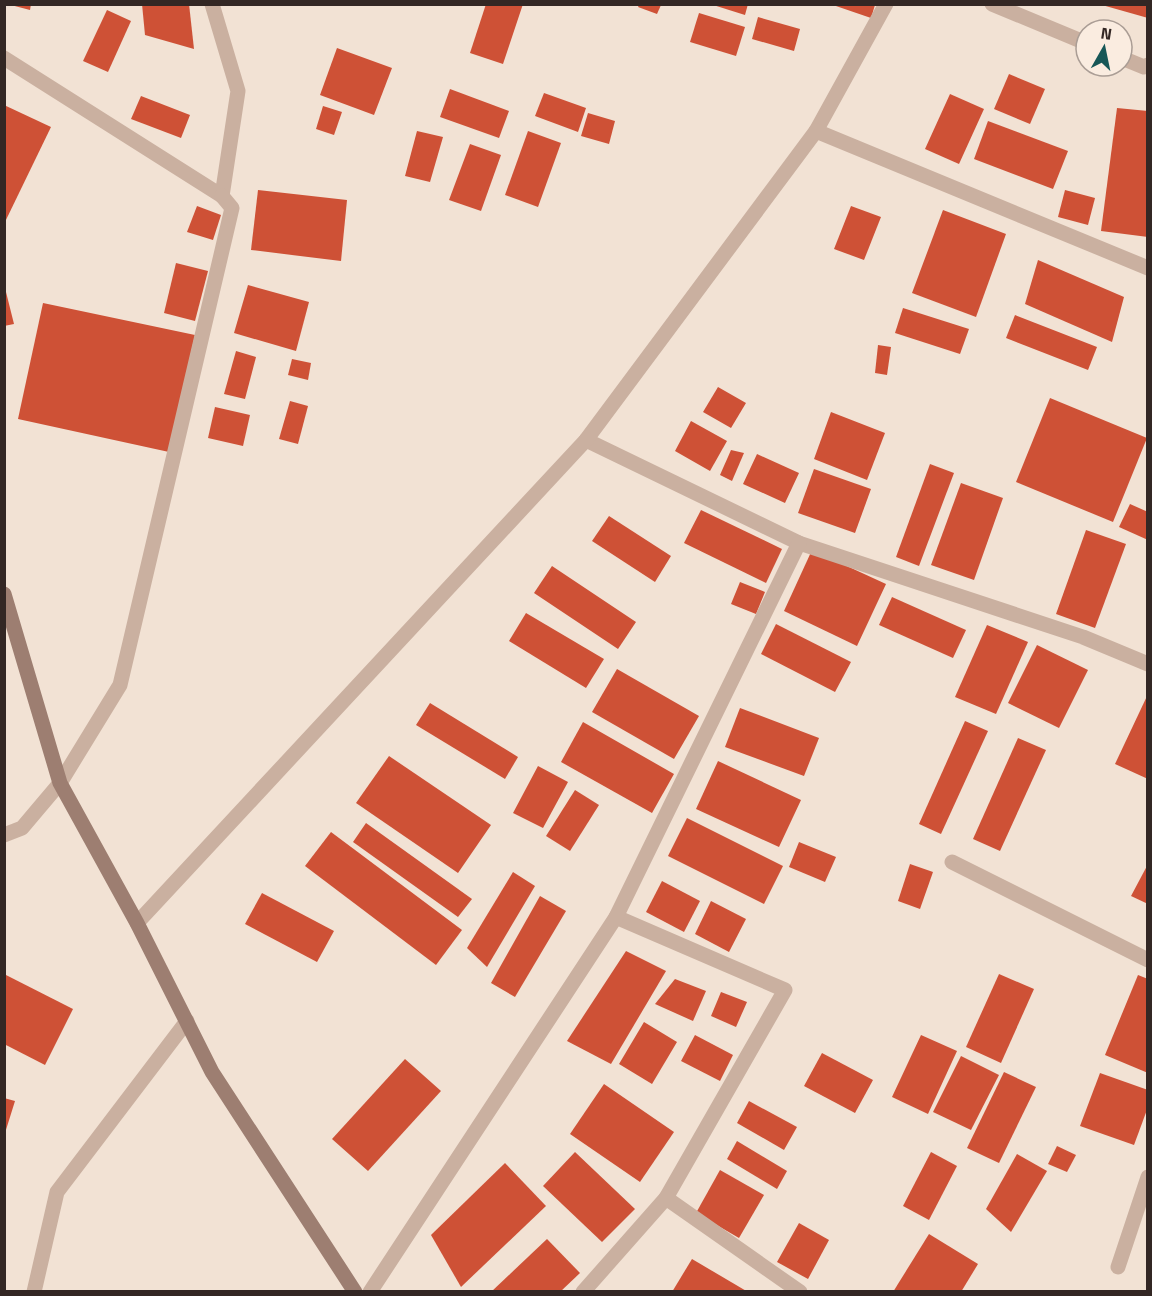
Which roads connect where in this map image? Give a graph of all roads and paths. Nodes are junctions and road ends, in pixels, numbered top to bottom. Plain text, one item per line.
1 (212, 4) edge
2 (886, 4) edge
3 (992, 4) edge
4 (1074, 38) edge
5 (4, 58) edge
6 (1134, 63) edge
7 (1148, 65) edge
8 (816, 131) junction
9 (222, 196) junction
10 (1148, 268) edge
11 (586, 440) junction
12 (799, 543) junction
13 (4, 594) edge
14 (1148, 664) edge
15 (60, 783) junction
16 (4, 835) edge
17 (952, 862) dead end
18 (616, 917) junction
19 (137, 923) junction
20 (1148, 960) edge
21 (187, 1021) junction
22 (1148, 1177) edge
23 (666, 1198) junction
24 (1118, 1267) dead end
25 (34, 1292) edge
26 (355, 1292) edge
27 (370, 1292) edge
28 (583, 1292) edge
29 (800, 1292) edge

1 - 9 street
2 - 8 street
3 - 4 street
5 - 9 street
6 - 7 street
8 - 10 street
8 - 11 street
9 - 15 street
11 - 12 street
11 - 19 street
12 - 14 street
12 - 18 street
13 - 15 main road
15 - 16 street
15 - 19 main road
17 - 20 street
18 - 23 street
18 - 27 street
19 - 21 main road
21 - 25 street
21 - 26 main road
22 - 24 street
23 - 28 street
23 - 29 street

